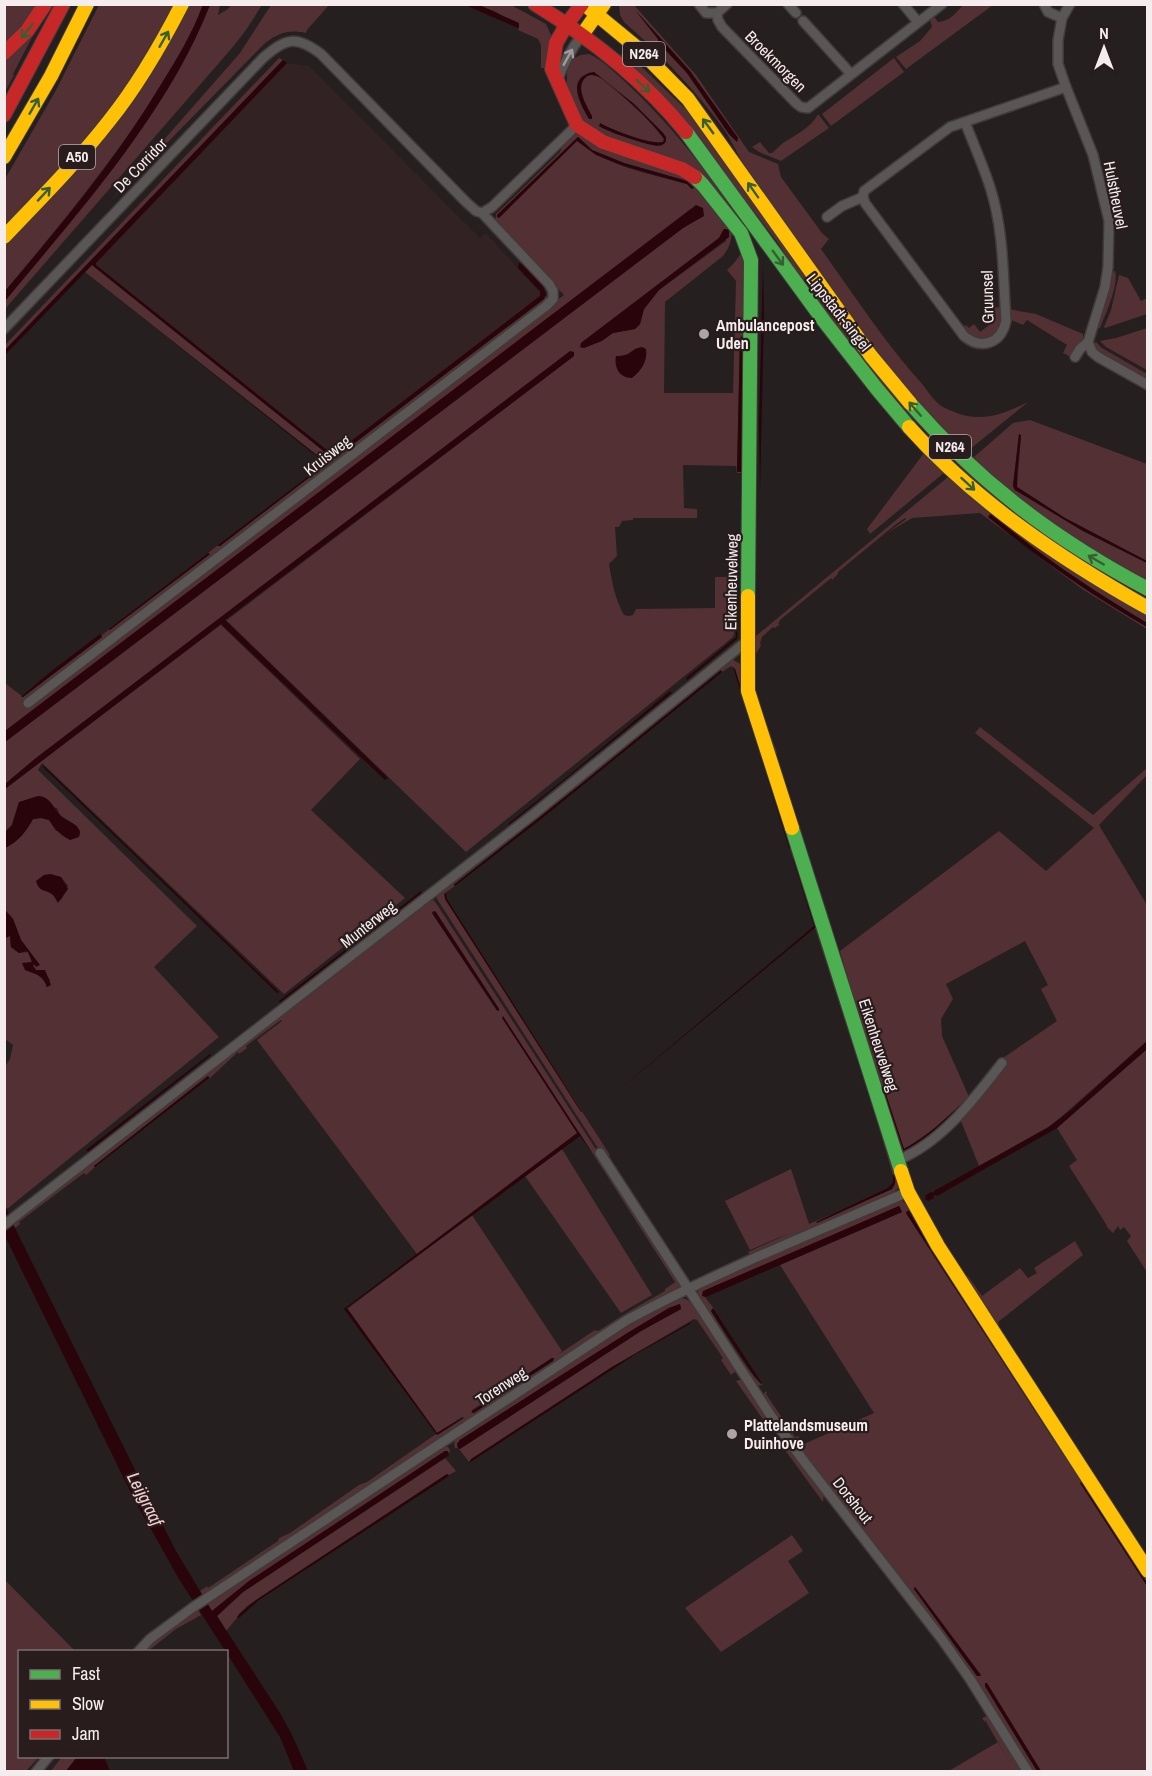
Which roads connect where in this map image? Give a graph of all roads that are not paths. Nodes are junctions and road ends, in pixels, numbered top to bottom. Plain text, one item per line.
1 (45, 4) edge
2 (63, 4) edge
3 (87, 4) edge
4 (182, 4) edge
5 (535, 4) edge
6 (583, 4) edge
7 (699, 4) edge
8 (726, 4) edge
9 (788, 4) edge
10 (903, 4) edge
11 (942, 4) edge
12 (1044, 4) edge
13 (1070, 4) edge
14 (600, 9) edge
15 (717, 13) junction
16 (796, 13) dead end
17 (1062, 18) junction
18 (803, 21) dead end
19 (918, 22) junction
20 (567, 24) junction
21 (582, 35) junction
22 (307, 43) joint
23 (4, 53) edge
24 (851, 74) junction
25 (557, 82) junction
26 (1066, 87) junction
27 (4, 115) edge
28 (965, 122) junction
29 (577, 125) junction
30 (4, 157) edge
31 (863, 197) junction
32 (482, 213) junction
33 (827, 218) dead end
34 (4, 237) edge
35 (4, 329) edge
36 (1088, 342) junction
37 (1075, 357) dead end
38 (1148, 385) edge
39 (1148, 589) edge
40 (1148, 608) edge
41 (747, 641) junction
42 (28, 703) dead end
43 (1002, 1063) dead end
44 (600, 1153) dead end
45 (898, 1160) junction
46 (908, 1192) junction
47 (4, 1225) edge
48 (688, 1288) junction
49 (1148, 1571) edge
50 (140, 1650) edge
51 (47, 1758) edge
52 (36, 1772) edge
53 (1028, 1772) edge

1 -> 23 main road
2 - 27 main road
30 -> 3 main road
34 -> 4 main road, A50
5 - 20 main road, Lippstadt-singel / N264
6 - 14 main road, Lippstadt-singel / N264
6 - 20 main road
7 - 15 street
8 - 15 street
9 - 16 street
10 - 19 street
11 - 19 street, Broekmorgen
12 - 17 street
13 - 17 street
14 - 21 main road
39 -> 14 main road, Lippstadt-singel / N264
15 - 24 street, Broekmorgen
17 - 26 street, Hulstheuvel
18 - 24 street
19 - 24 street, Broekmorgen
20 - 21 main road, Lippstadt-singel / N264
20 - 25 main road
25 -> 21 street
21 -> 40 main road, Lippstadt-singel / N264
22 - 32 street, Kruisweg
22 - 35 street, De Corridor
25 - 29 main road
26 - 28 street
26 - 36 street, Hulstheuvel
28 - 31 street
28 - 31 street, Gruunsel
29 - 32 street
29 - 41 main road, Eikenheuvelweg
31 - 33 street
32 - 42 street, Kruisweg
36 - 37 street
36 - 38 street
41 - 45 main road, Eikenheuvelweg
41 - 47 street, Munterweg
43 - 45 street
44 - 48 street, Dorshout
45 - 46 main road, Eikenheuvelweg
46 - 48 street, Torenweg
46 - 49 main road, Eikenheuvelweg
48 - 50 street, Torenweg
48 - 53 street, Dorshout
51 - 52 street

